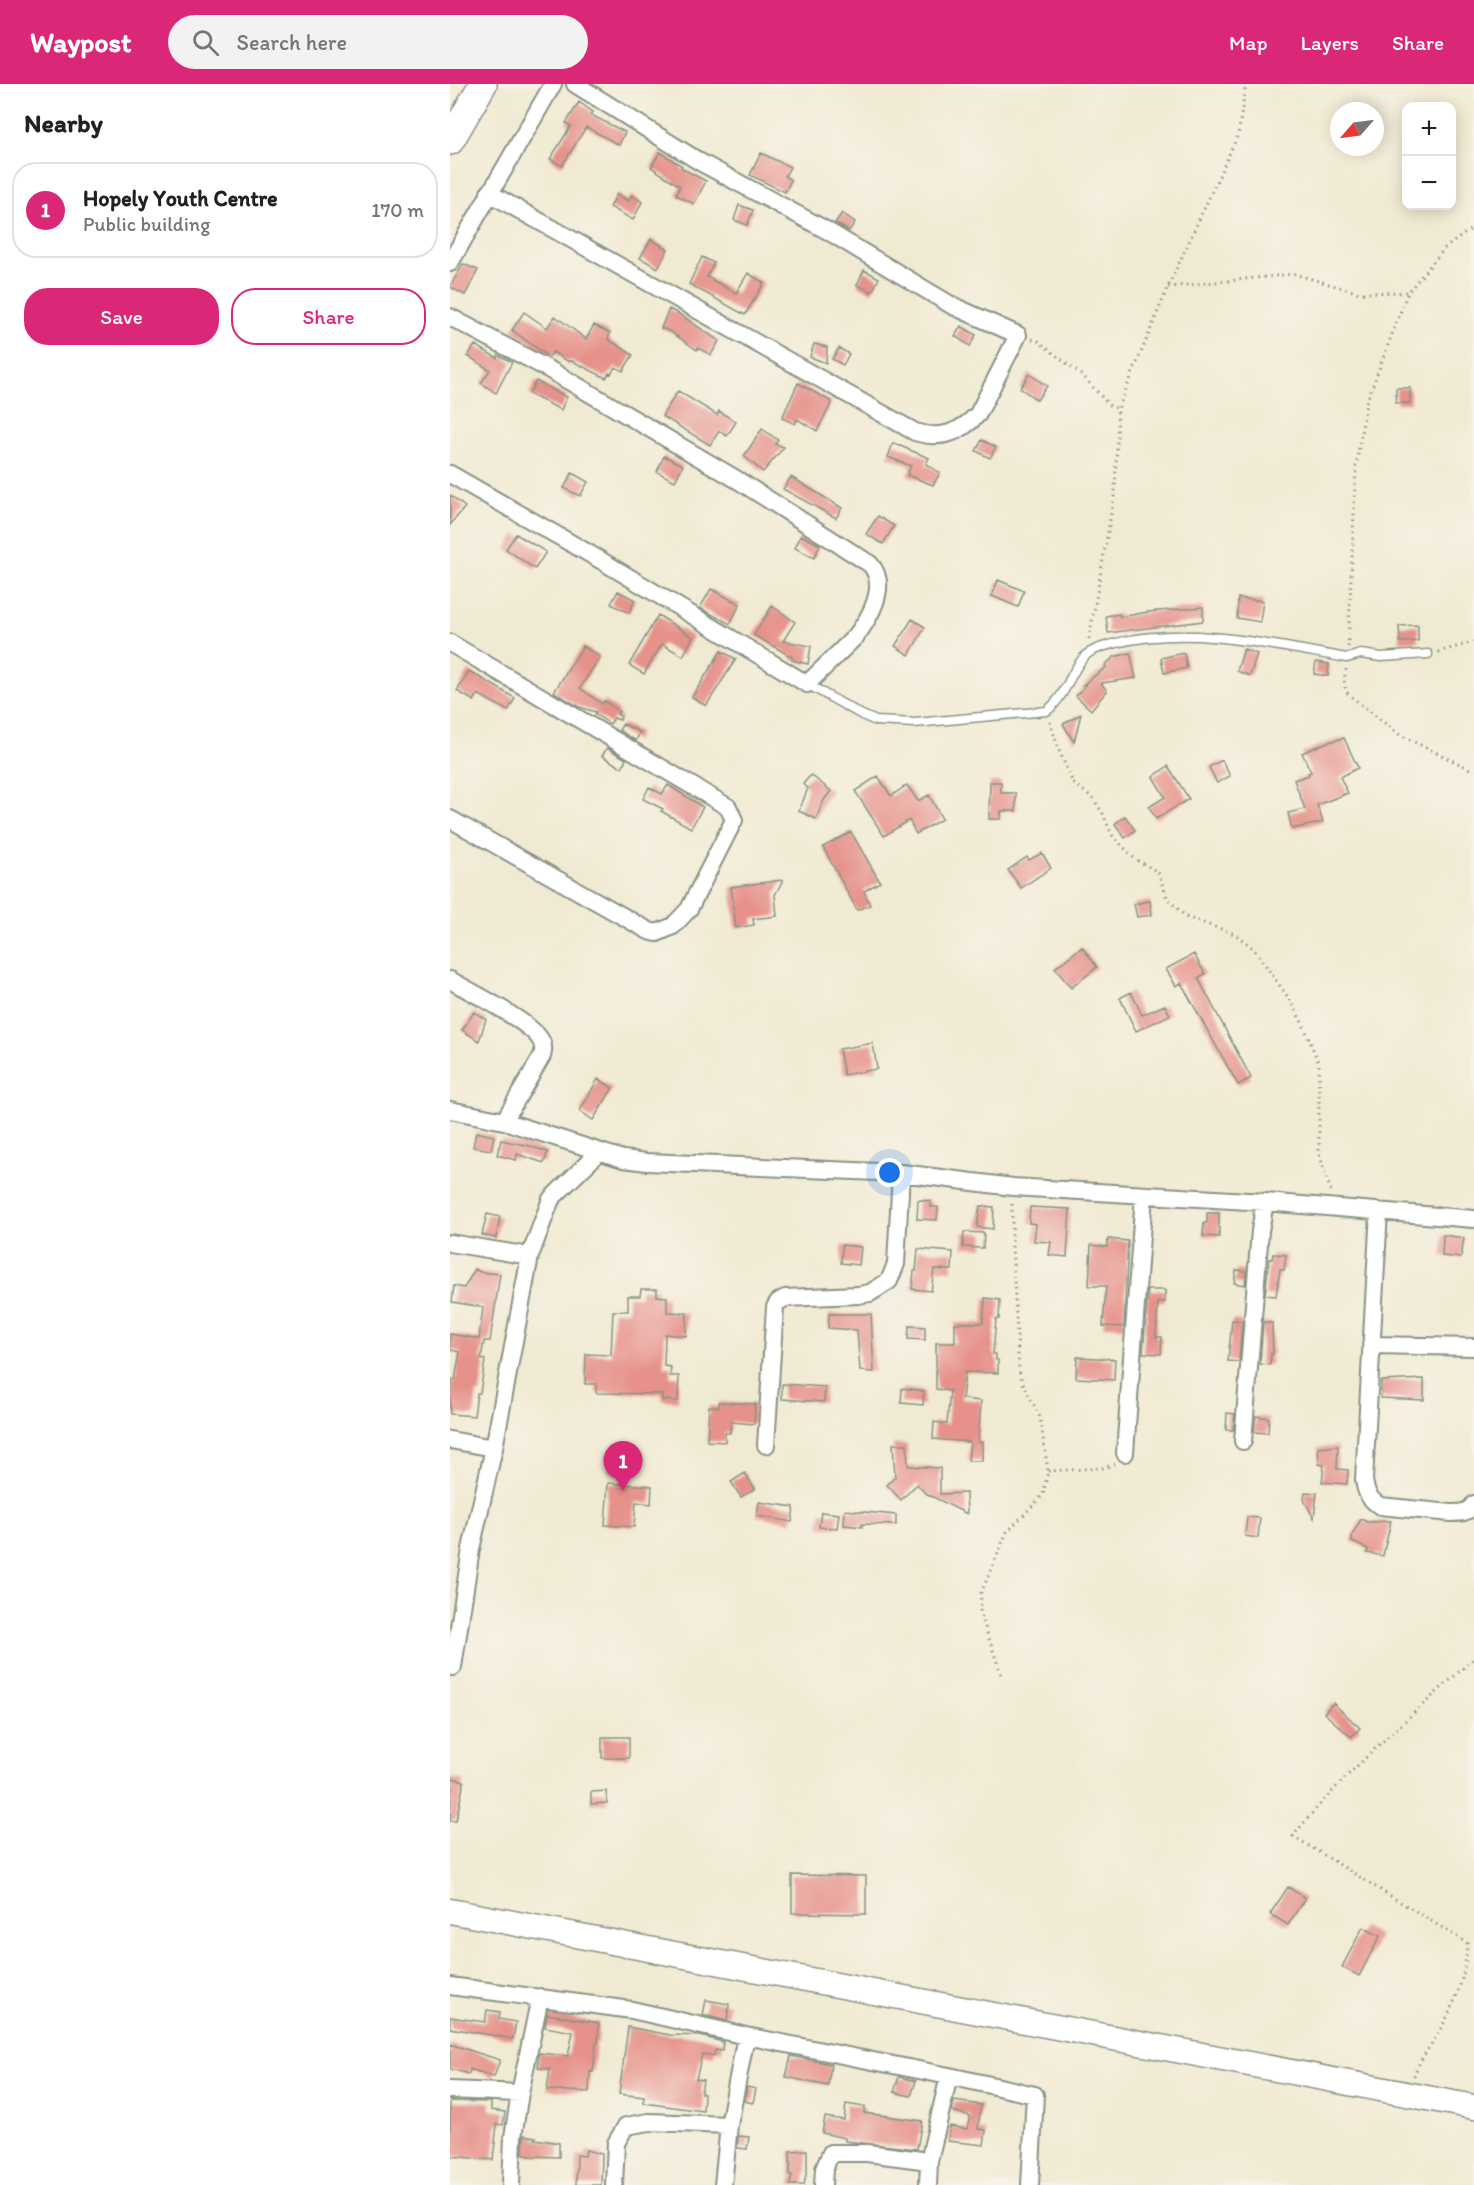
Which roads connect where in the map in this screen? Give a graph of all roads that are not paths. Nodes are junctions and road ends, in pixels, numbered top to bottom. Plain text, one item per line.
1 (483, 84) edge
2 (553, 84) edge
3 (575, 84) edge
4 (450, 141) edge
5 (489, 193) junction
6 (450, 262) edge
7 (450, 317) edge
8 (450, 474) edge
9 (450, 643) edge
10 (1428, 654) road end
11 (807, 684) junction
12 (450, 819) edge
13 (450, 980) edge
14 (450, 1110) edge
15 (504, 1121) junction
16 (599, 1152) junction
17 (901, 1173) junction
18 (1144, 1195) junction
19 (1265, 1202) junction
20 (1379, 1211) junction
21 (1474, 1219) edge
22 (450, 1243) edge
23 (530, 1256) junction
24 (1371, 1345) junction
25 (1474, 1347) edge
26 (450, 1440) edge
27 (1243, 1441) dead end
28 (766, 1445) dead end
29 (494, 1448) junction
30 (1125, 1453) road end
31 (1474, 1504) edge
32 (451, 1670) edge
33 (450, 1911) edge
34 (450, 1986) edge
35 (540, 1997) junction
36 (746, 2036) junction
37 (949, 2076) junction
38 (450, 2090) edge
39 (520, 2093) junction
40 (1474, 2107) edge
41 (729, 2125) junction
42 (929, 2161) junction
43 (511, 2185) edge
44 (614, 2185) edge
45 (723, 2185) edge
46 (823, 2185) edge
47 (928, 2185) edge
48 (1030, 2185) edge

1 - 4 main road
2 - 5 street
3 - 5 street
5 - 6 street
7 - 11 street
8 - 11 street
9 - 12 street
10 - 11 lane
13 - 15 street
14 - 15 street
15 - 16 street
16 - 17 street
16 - 23 street
17 - 18 street
17 - 28 street
18 - 19 street
18 - 30 street
19 - 20 street
19 - 27 street
20 - 21 street
20 - 24 street
22 - 23 street
23 - 29 street
24 - 25 street
24 - 31 street
26 - 29 street
29 - 32 street
33 - 40 main road
34 - 35 street
35 - 36 street
35 - 39 street
36 - 37 street
36 - 41 street
37 - 42 street
37 - 48 street
38 - 39 street
39 - 43 street
41 - 44 street
41 - 45 street
42 - 46 street
42 - 47 street

